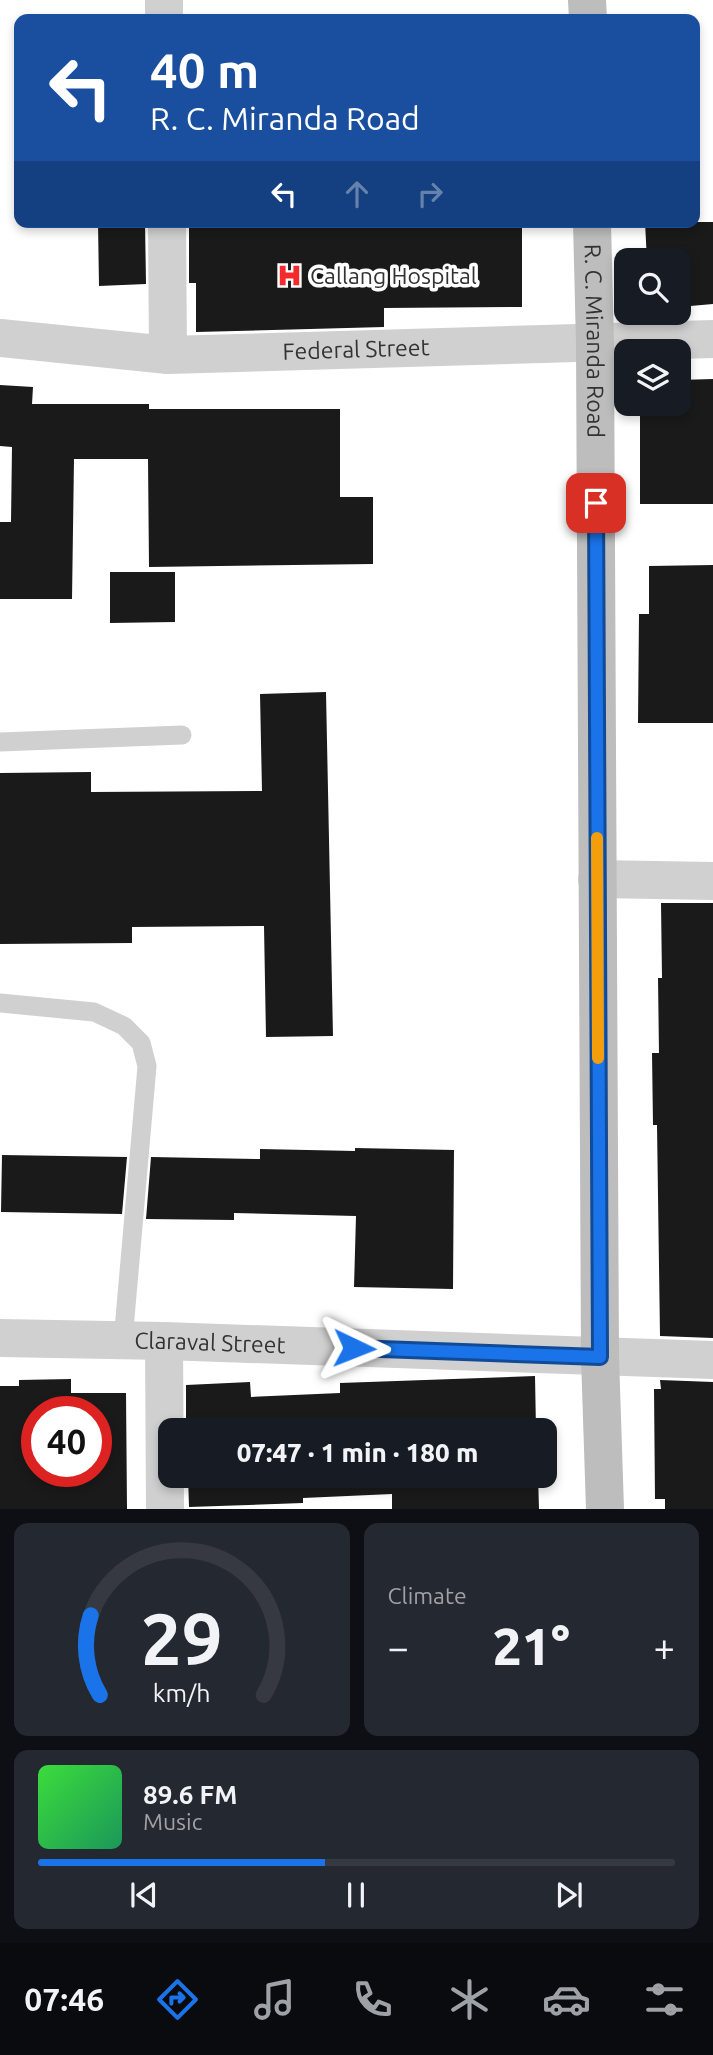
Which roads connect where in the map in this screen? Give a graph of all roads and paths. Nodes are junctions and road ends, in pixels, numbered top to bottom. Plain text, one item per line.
1 (167, 228) edge
2 (592, 228) edge
3 (0, 338) edge
4 (713, 339) edge
5 (595, 342) junction
6 (168, 355) junction
7 (182, 735) dead end
8 (0, 742) edge
9 (597, 879) junction
10 (713, 881) edge
11 (0, 1003) edge
12 (0, 1338) edge
13 (124, 1341) junction
14 (164, 1341) junction
15 (600, 1357) junction
16 (713, 1360) edge
17 (165, 1509) edge
18 (605, 1509) edge

1 - 6 street
2 - 5 main road, R. C. Miranda Road
3 - 6 street, Federal Street
4 - 5 street, Federal Street
5 - 6 street, Federal Street
5 - 9 main road, R. C. Miranda Road
7 - 8 lane
9 - 10 street
9 - 15 main road, R. C. Miranda Road
11 - 13 lane
12 - 13 street, Claraval Street
13 - 14 street, Claraval Street
14 - 15 street, Claraval Street
14 - 17 street
15 - 16 street, Claraval Street
15 - 18 main road, R. C. Miranda Road

